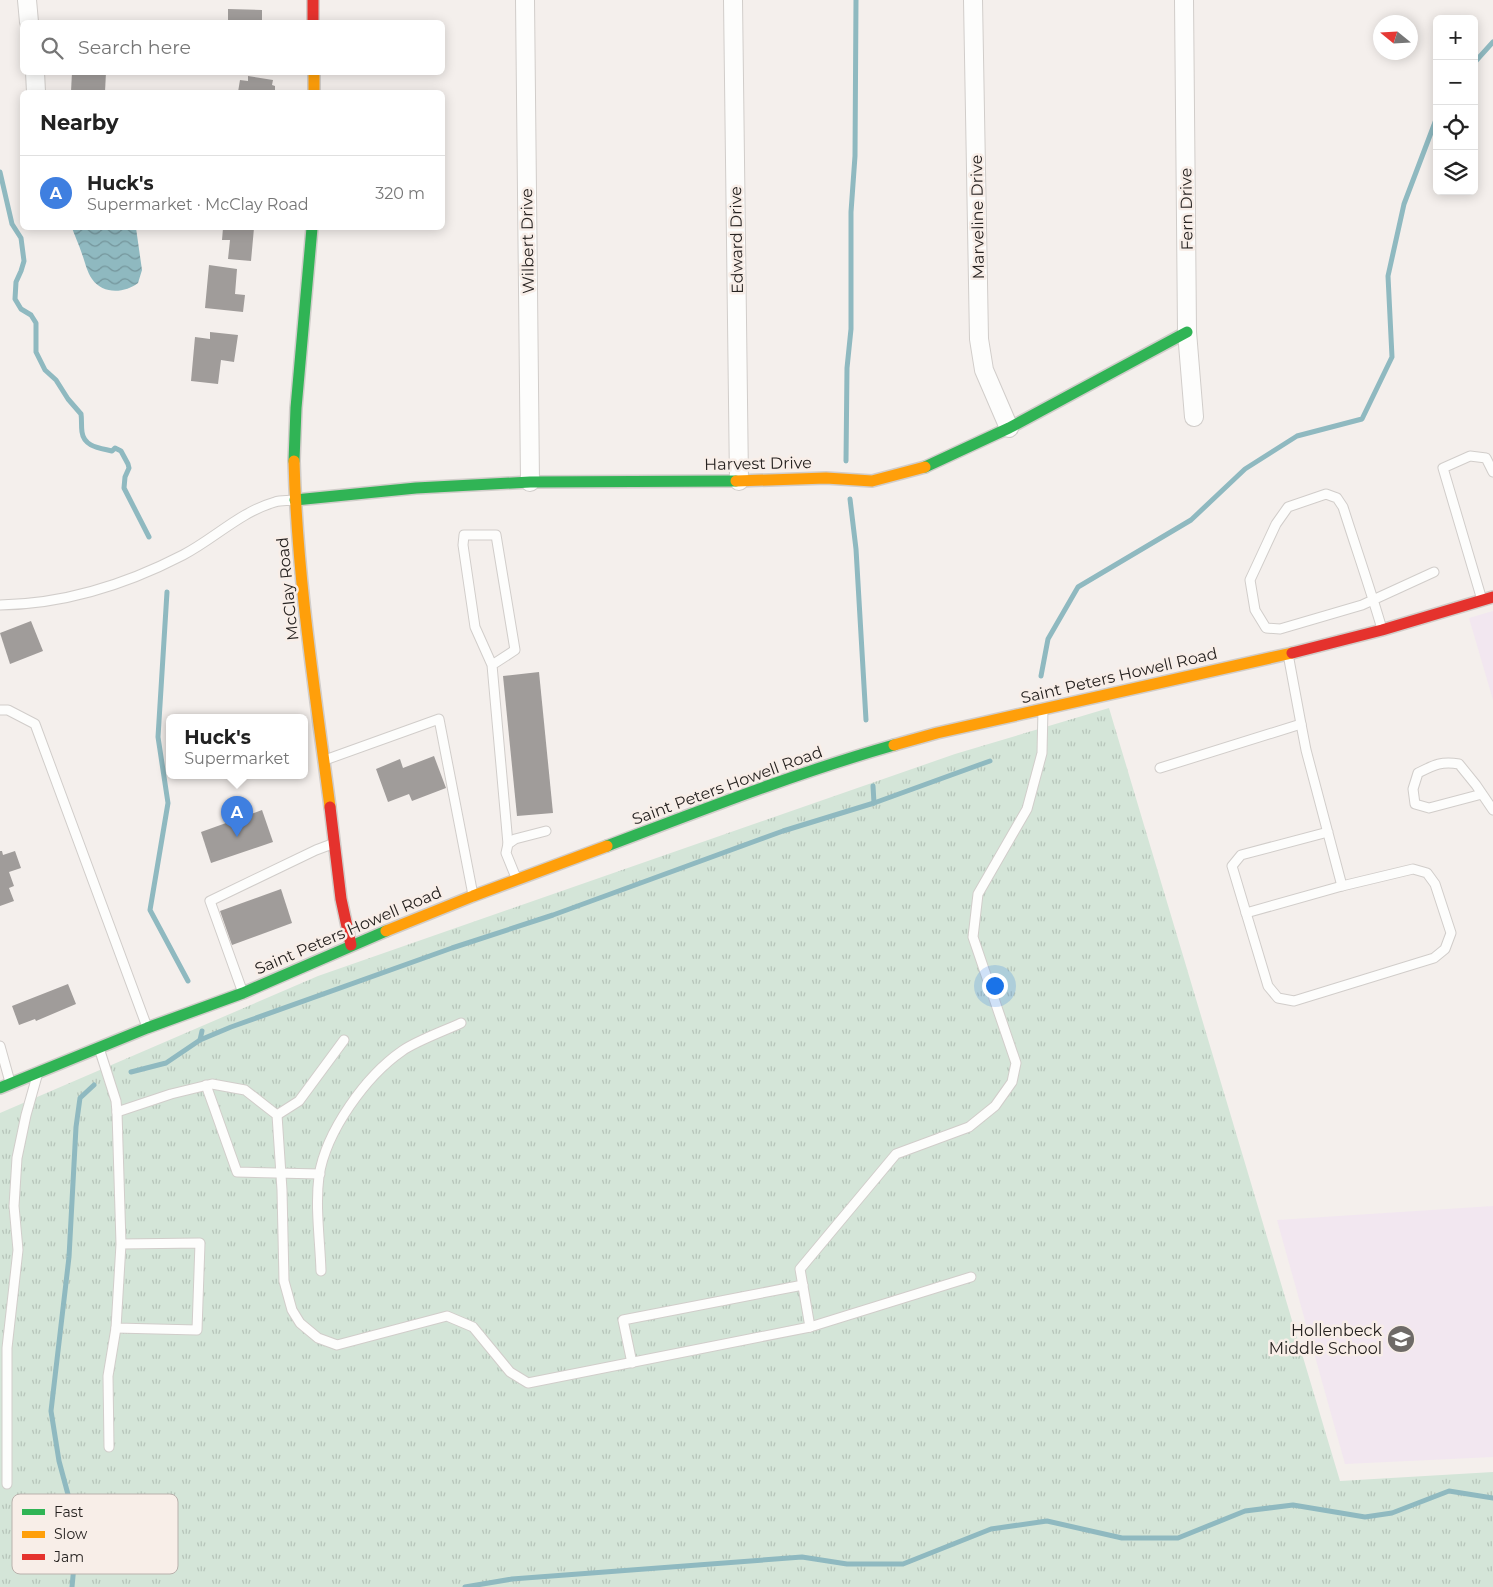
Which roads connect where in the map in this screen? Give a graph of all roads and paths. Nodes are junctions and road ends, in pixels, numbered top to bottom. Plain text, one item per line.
1 (27, 0) edge
2 (312, 0) edge
3 (525, 0) edge
4 (733, 0) edge
5 (973, 0) edge
6 (1184, 0) edge
7 (29, 20) edge
8 (313, 20) edge
9 (35, 75) edge
10 (314, 75) edge
11 (36, 90) edge
12 (314, 90) edge
13 (312, 230) edge
14 (1187, 332) junction
15 (1194, 417) dead end
16 (1009, 428) junction
17 (1493, 472) edge
18 (739, 481) junction
19 (530, 482) junction
20 (295, 500) junction
21 (1434, 572) dead end
22 (1373, 599) junction
23 (1488, 599) edge
24 (0, 605) edge
25 (1382, 630) junction
26 (1288, 654) junction
27 (492, 665) junction
28 (1043, 709) junction
29 (0, 710) edge
30 (1301, 724) junction
31 (325, 760) junction
32 (1160, 768) dead end
33 (1482, 794) junction
34 (1493, 810) edge
35 (546, 831) dead end
36 (1328, 832) junction
37 (335, 843) junction
38 (508, 844) junction
39 (517, 881) junction
40 (1342, 886) junction
41 (473, 896) junction
42 (1246, 913) junction
43 (352, 945) junction
44 (243, 993) junction
45 (461, 1023) dead end
46 (147, 1028) junction
47 (344, 1040) dead end
48 (0, 1046) edge
49 (99, 1047) junction
50 (39, 1071) junction
51 (206, 1085) junction
52 (5, 1086) edge
53 (117, 1112) junction
54 (277, 1115) junction
55 (281, 1173) junction
56 (320, 1174) junction
57 (121, 1244) junction
58 (321, 1271) dead end
59 (971, 1277) dead end
60 (803, 1285) junction
61 (810, 1327) junction
62 (116, 1328) junction
63 (632, 1362) junction
64 (109, 1447) dead end
65 (7, 1484) dead end

1 - 7 street
2 - 8 main road
3 - 19 street, Wilbert Drive
4 - 18 street, Edward Drive
5 - 16 street, Marveline Drive
6 - 14 street, Fern Drive
9 - 11 street
10 - 12 main road
13 - 20 main road, McClay Road
14 - 15 street, Fern Drive
14 - 16 main road, Harvest Drive
16 - 18 main road, Harvest Drive
17 - 23 lane
18 - 19 main road, Harvest Drive
19 - 20 main road, Harvest Drive
20 - 24 lane
20 - 31 main road, McClay Road
21 - 22 lane
22 - 22 lane
22 - 25 lane
23 - 25 main road, Saint Peters Howell Road
25 - 26 main road, Saint Peters Howell Road
26 - 28 main road, Saint Peters Howell Road
26 - 30 lane
27 - 27 lane
27 - 38 lane
28 - 39 main road, Saint Peters Howell Road
28 - 60 lane
29 - 46 lane
30 - 32 lane
30 - 36 lane
31 - 37 main road, McClay Road
31 - 41 lane
33 - 33 lane
33 - 34 lane
35 - 38 lane
36 - 40 lane
36 - 42 lane
37 - 43 main road, McClay Road
37 - 44 lane
38 - 39 lane
39 - 41 main road, Saint Peters Howell Road
40 - 42 lane
40 - 42 lane
41 - 43 main road, Saint Peters Howell Road
43 - 44 main road, Saint Peters Howell Road
44 - 46 main road, Saint Peters Howell Road
45 - 56 lane
46 - 49 main road, Saint Peters Howell Road
47 - 54 lane
48 - 52 lane
49 - 50 main road, Saint Peters Howell Road
49 - 53 lane
50 - 52 main road, Saint Peters Howell Road
50 - 65 lane
51 - 53 lane
51 - 54 lane
51 - 55 lane
53 - 57 lane
54 - 55 lane
55 - 56 lane
55 - 63 lane
56 - 58 lane
57 - 62 lane
57 - 62 lane
59 - 61 lane
60 - 61 lane
60 - 63 lane
61 - 63 lane
62 - 64 lane

